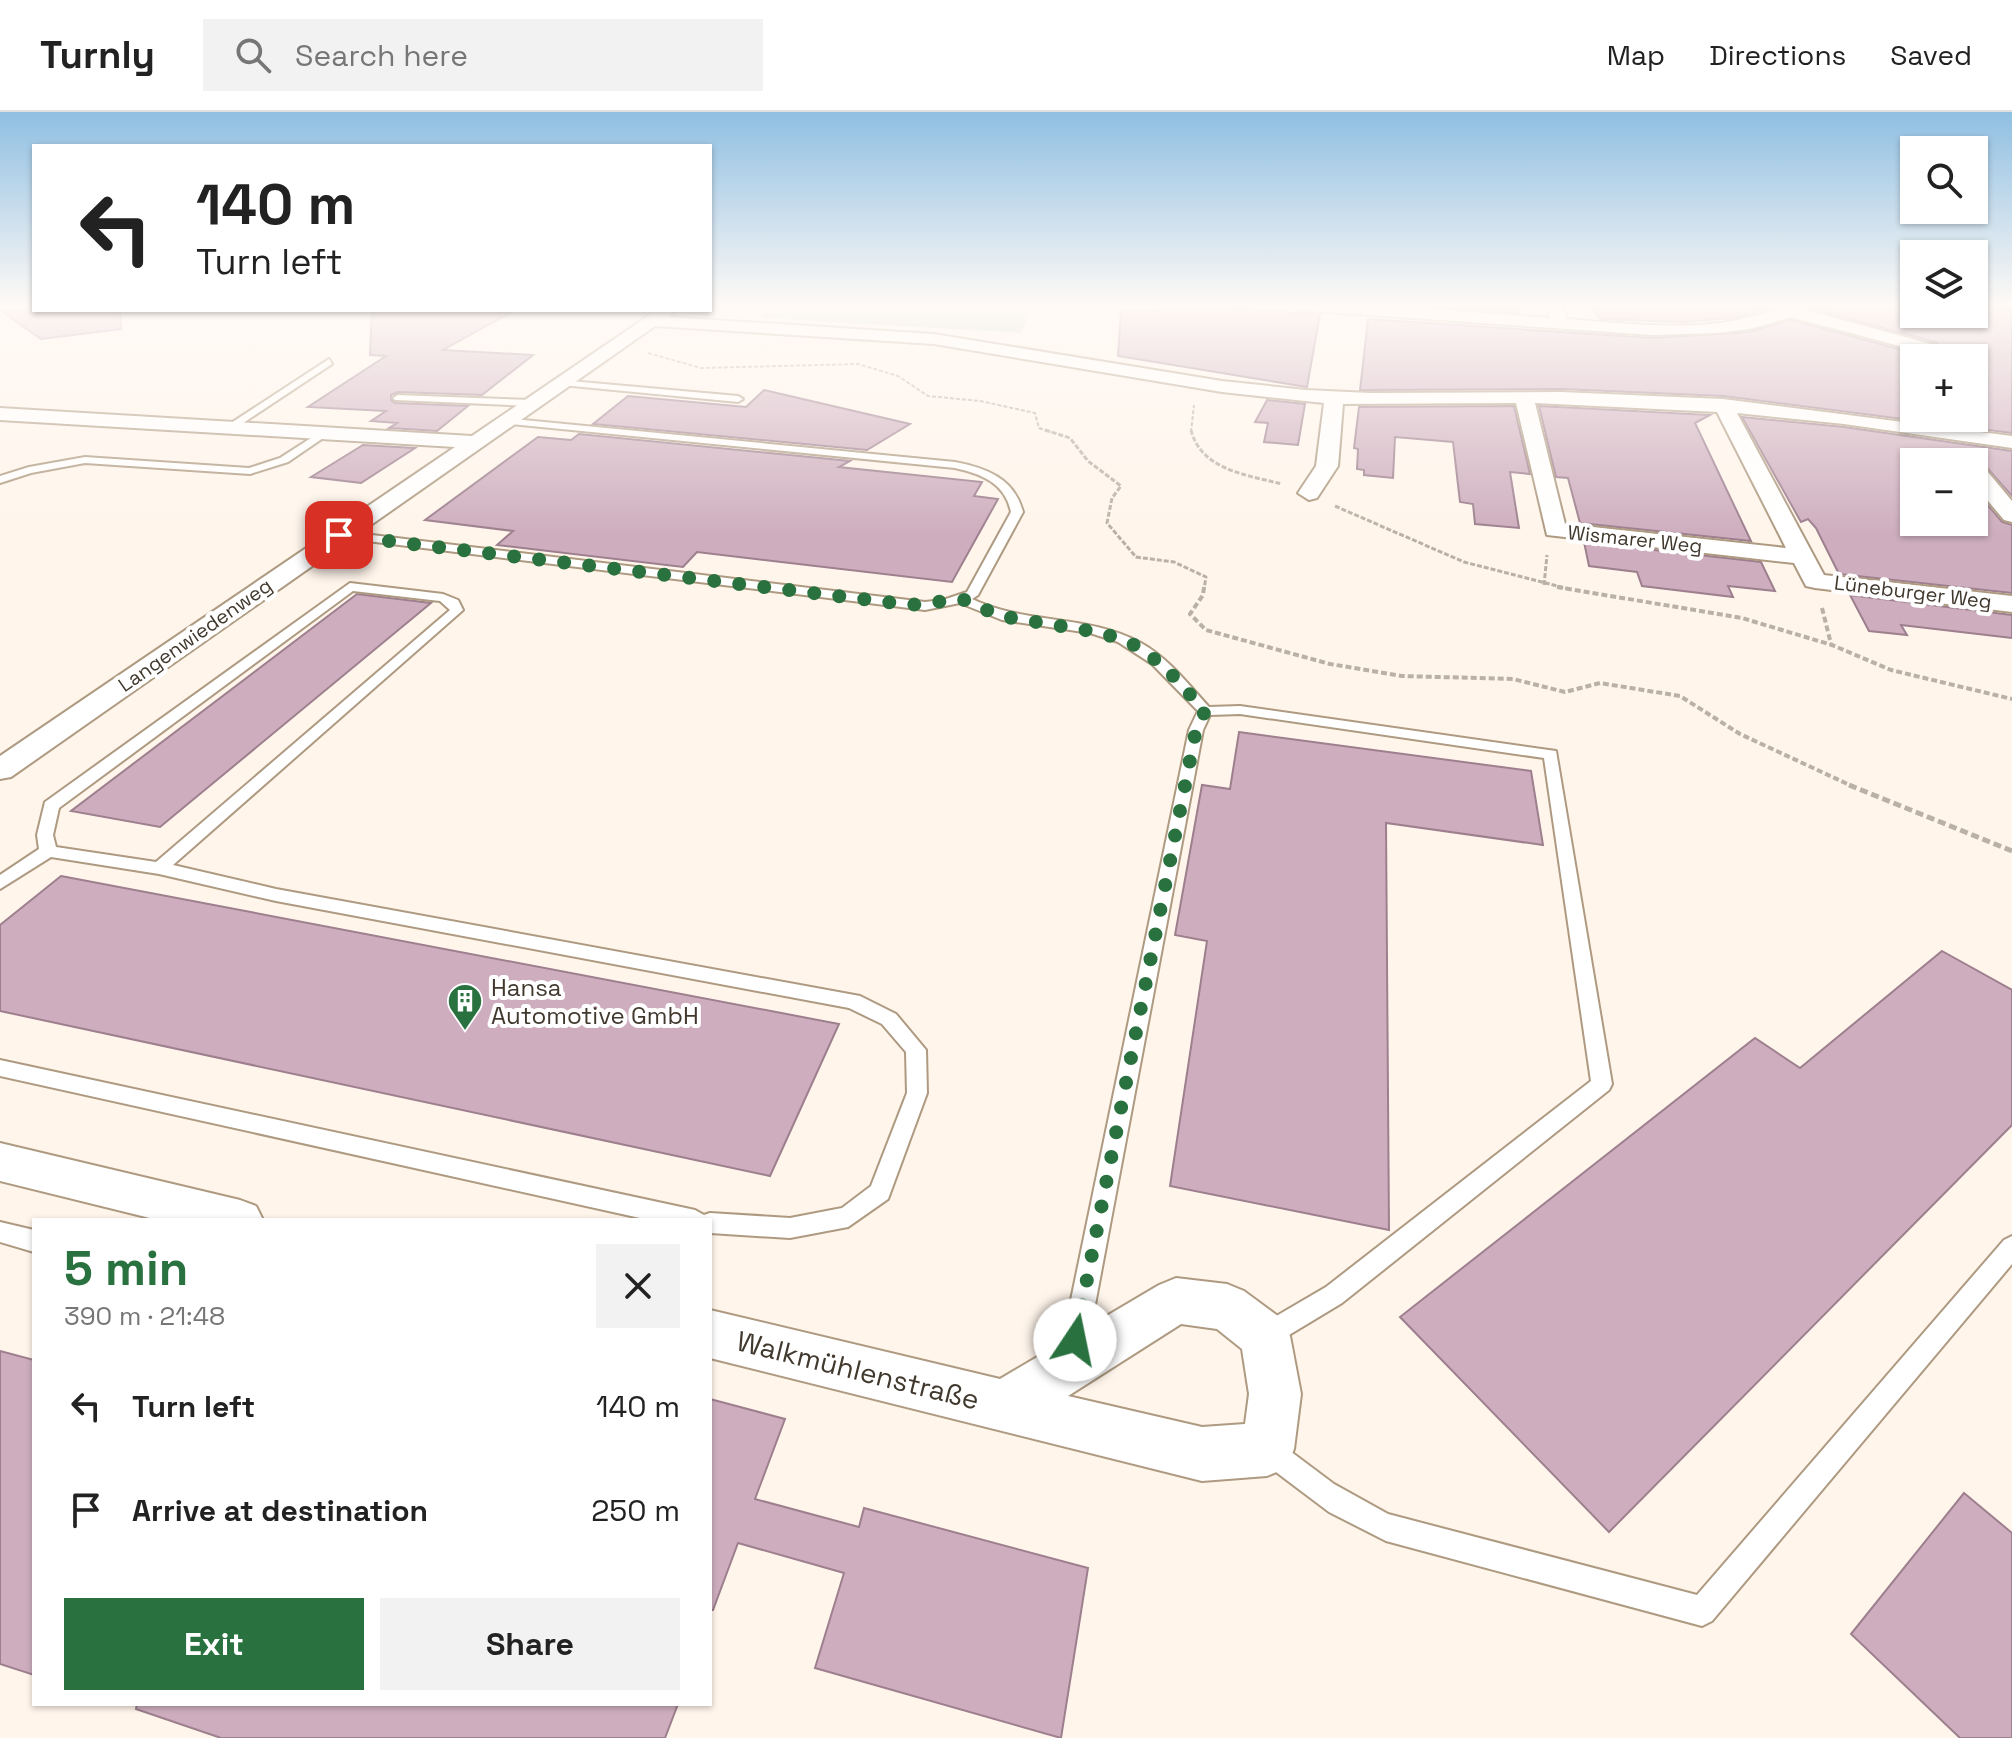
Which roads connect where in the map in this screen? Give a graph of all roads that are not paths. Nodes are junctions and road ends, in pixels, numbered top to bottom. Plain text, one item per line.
1 (300, 381) edge
2 (1185, 381) edge
3 (562, 382) joint
4 (1334, 397) junction
5 (398, 398) dead end
6 (1524, 398) junction
7 (738, 399) dead end
8 (531, 403) junction
9 (1723, 405) junction
10 (0, 414) edge
11 (504, 421) junction
12 (1900, 426) edge
13 (230, 427) junction
14 (2012, 428) edge
15 (1988, 429) edge
16 (325, 432) junction
17 (1943, 432) edge
18 (1948, 432) edge
19 (474, 442) junction
20 (2012, 442) edge
21 (1956, 448) edge
22 (0, 480) edge
23 (1988, 487) edge
24 (1309, 493) road end
25 (2012, 515) edge
26 (339, 535) junction
27 (1803, 557) junction
28 (962, 599) junction
29 (2012, 604) edge
30 (1205, 711) junction
31 (0, 770) edge
32 (48, 851) junction
33 (159, 868) junction
34 (0, 883) edge
35 (0, 1068) edge
36 (0, 1162) edge
37 (232, 1218) edge
38 (686, 1218) edge
39 (712, 1223) edge
40 (0, 1232) edge
41 (32, 1240) edge
42 (2012, 1247) edge
43 (712, 1334) edge
44 (1265, 1336) junction
45 (1071, 1366) junction
46 (1006, 1405) junction
47 (1267, 1449) junction

1 - 13 lane
2 - 4 street
3 - 7 lane
3 - 8 street, Langenwiedenweg
4 - 6 street
4 - 24 street
5 - 8 lane
6 - 9 street
6 - 27 street, Wismarer Weg
8 - 11 street, Langenwiedenweg
9 - 12 street
9 - 27 street, Lüneburger Weg
10 - 13 street
11 - 19 street, Langenwiedenweg
11 - 28 lane
13 - 16 street
14 - 15 street
16 - 19 street
16 - 22 lane
17 - 21 street
18 - 20 street
19 - 26 street, Langenwiedenweg
23 - 25 street
26 - 28 lane
26 - 31 street, Langenwiedenweg
27 - 29 street, Lüneburger Weg
28 - 30 lane
30 - 44 lane
30 - 45 lane
32 - 33 lane
32 - 33 lane
32 - 34 lane
33 - 39 lane
35 - 38 lane
36 - 37 street
40 - 41 lane
42 - 47 lane
43 - 46 street, Walkmühlenstraße
44 - 45 street, Walkmühlenstraße
44 - 47 street
45 - 46 street, Walkmühlenstraße
46 - 47 street, Walkmühlenstraße

